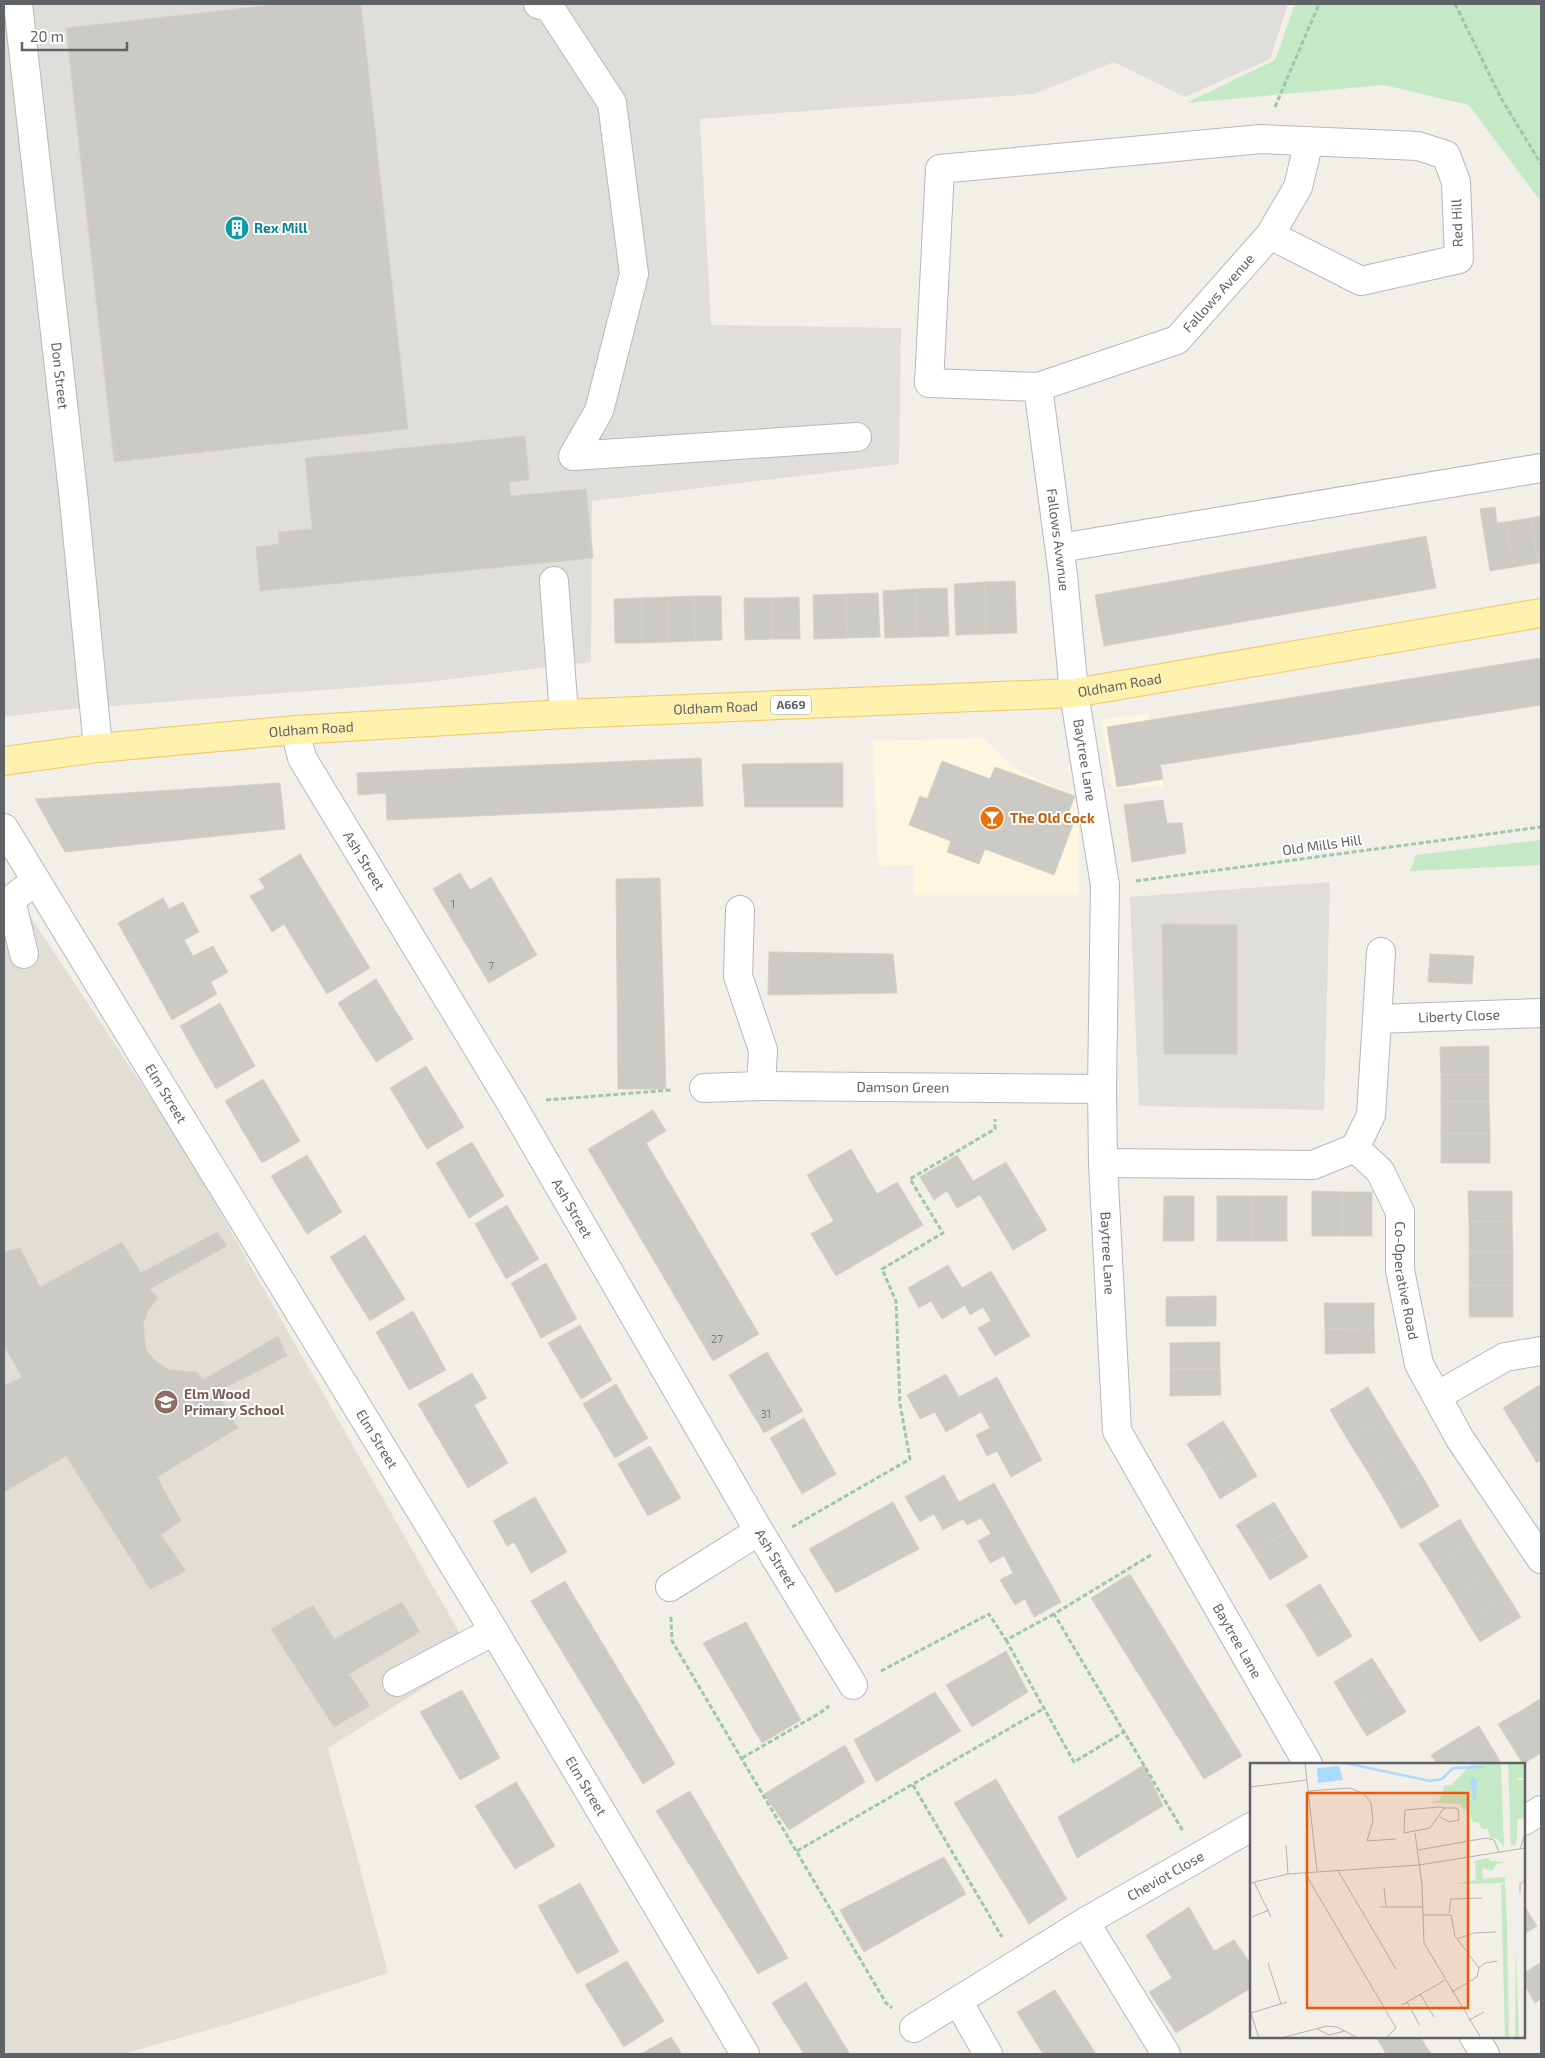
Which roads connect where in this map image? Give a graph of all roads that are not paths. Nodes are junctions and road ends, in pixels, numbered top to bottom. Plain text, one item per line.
1 (18, 4) edge
2 (538, 4) edge
3 (1310, 141) junction
4 (1270, 235) junction
5 (1038, 387) junction
6 (857, 437) dead end
7 (1541, 468) edge
8 (1060, 548) junction
9 (554, 581) dead end
10 (1541, 612) edge
11 (1074, 694) junction
12 (564, 714) junction
13 (295, 730) junction
14 (98, 748) junction
15 (4, 761) edge
16 (4, 828) edge
17 (36, 881) junction
18 (740, 910) dead end
19 (1381, 952) dead end
20 (24, 954) dead end
21 (1541, 1014) edge
22 (1377, 1019) junction
23 (761, 1086) junction
24 (704, 1088) road end
25 (1102, 1089) junction
26 (1355, 1148) junction
27 (1103, 1163) junction
28 (1541, 1351) edge
29 (1437, 1396) junction
30 (762, 1537) junction
31 (1541, 1559) edge
32 (670, 1587) road end
33 (494, 1631) junction
34 (398, 1682) dead end
35 (853, 1685) road end
36 (1307, 1763) edge
37 (1541, 1810) edge
38 (1525, 1820) edge
39 (1249, 1832) edge
40 (1085, 1922) junction
41 (958, 2001) junction
42 (914, 2028) road end
43 (1475, 2038) edge
44 (746, 2054) edge
45 (988, 2054) edge
46 (1166, 2054) edge
47 (1485, 2054) edge

1 - 14 street, Don Street
2 - 6 street
3 - 4 street, Fallows Avenue
3 - 4 street, Red Hill
3 - 5 street
4 - 5 street, Fallows Avenue
5 - 8 street, Fallows Avwnue
7 - 8 street
8 - 11 street, Fallows Avwnue
9 - 12 street
10 - 11 main road, Oldham Road / A669
11 - 12 main road, Oldham Road / A669
11 - 25 street, Baytree Lane
12 - 13 main road, Oldham Road / A669
13 - 14 main road, Oldham Road / A669
13 - 30 street, Ash Street
14 - 15 main road, Oldham Road / A669
16 - 17 street, Elm Street
17 - 20 street
17 - 33 street, Elm Street
18 - 23 street
19 - 22 street
21 - 22 street, Liberty Close
22 - 26 street
23 - 24 street, Damson Green
23 - 25 street, Damson Green
25 - 27 street, Baytree Lane
26 - 27 street
26 - 29 street, Co-Operative Road
27 - 36 street, Baytree Lane
28 - 29 street
29 - 31 street, Co-Operative Road
30 - 32 street
30 - 35 street, Ash Street
33 - 34 street
33 - 44 street, Elm Street
37 - 38 street
39 - 40 street, Cheviot Close
40 - 41 street, Cheviot Close
40 - 46 street
41 - 42 street, Cheviot Close
41 - 45 street
43 - 47 street

